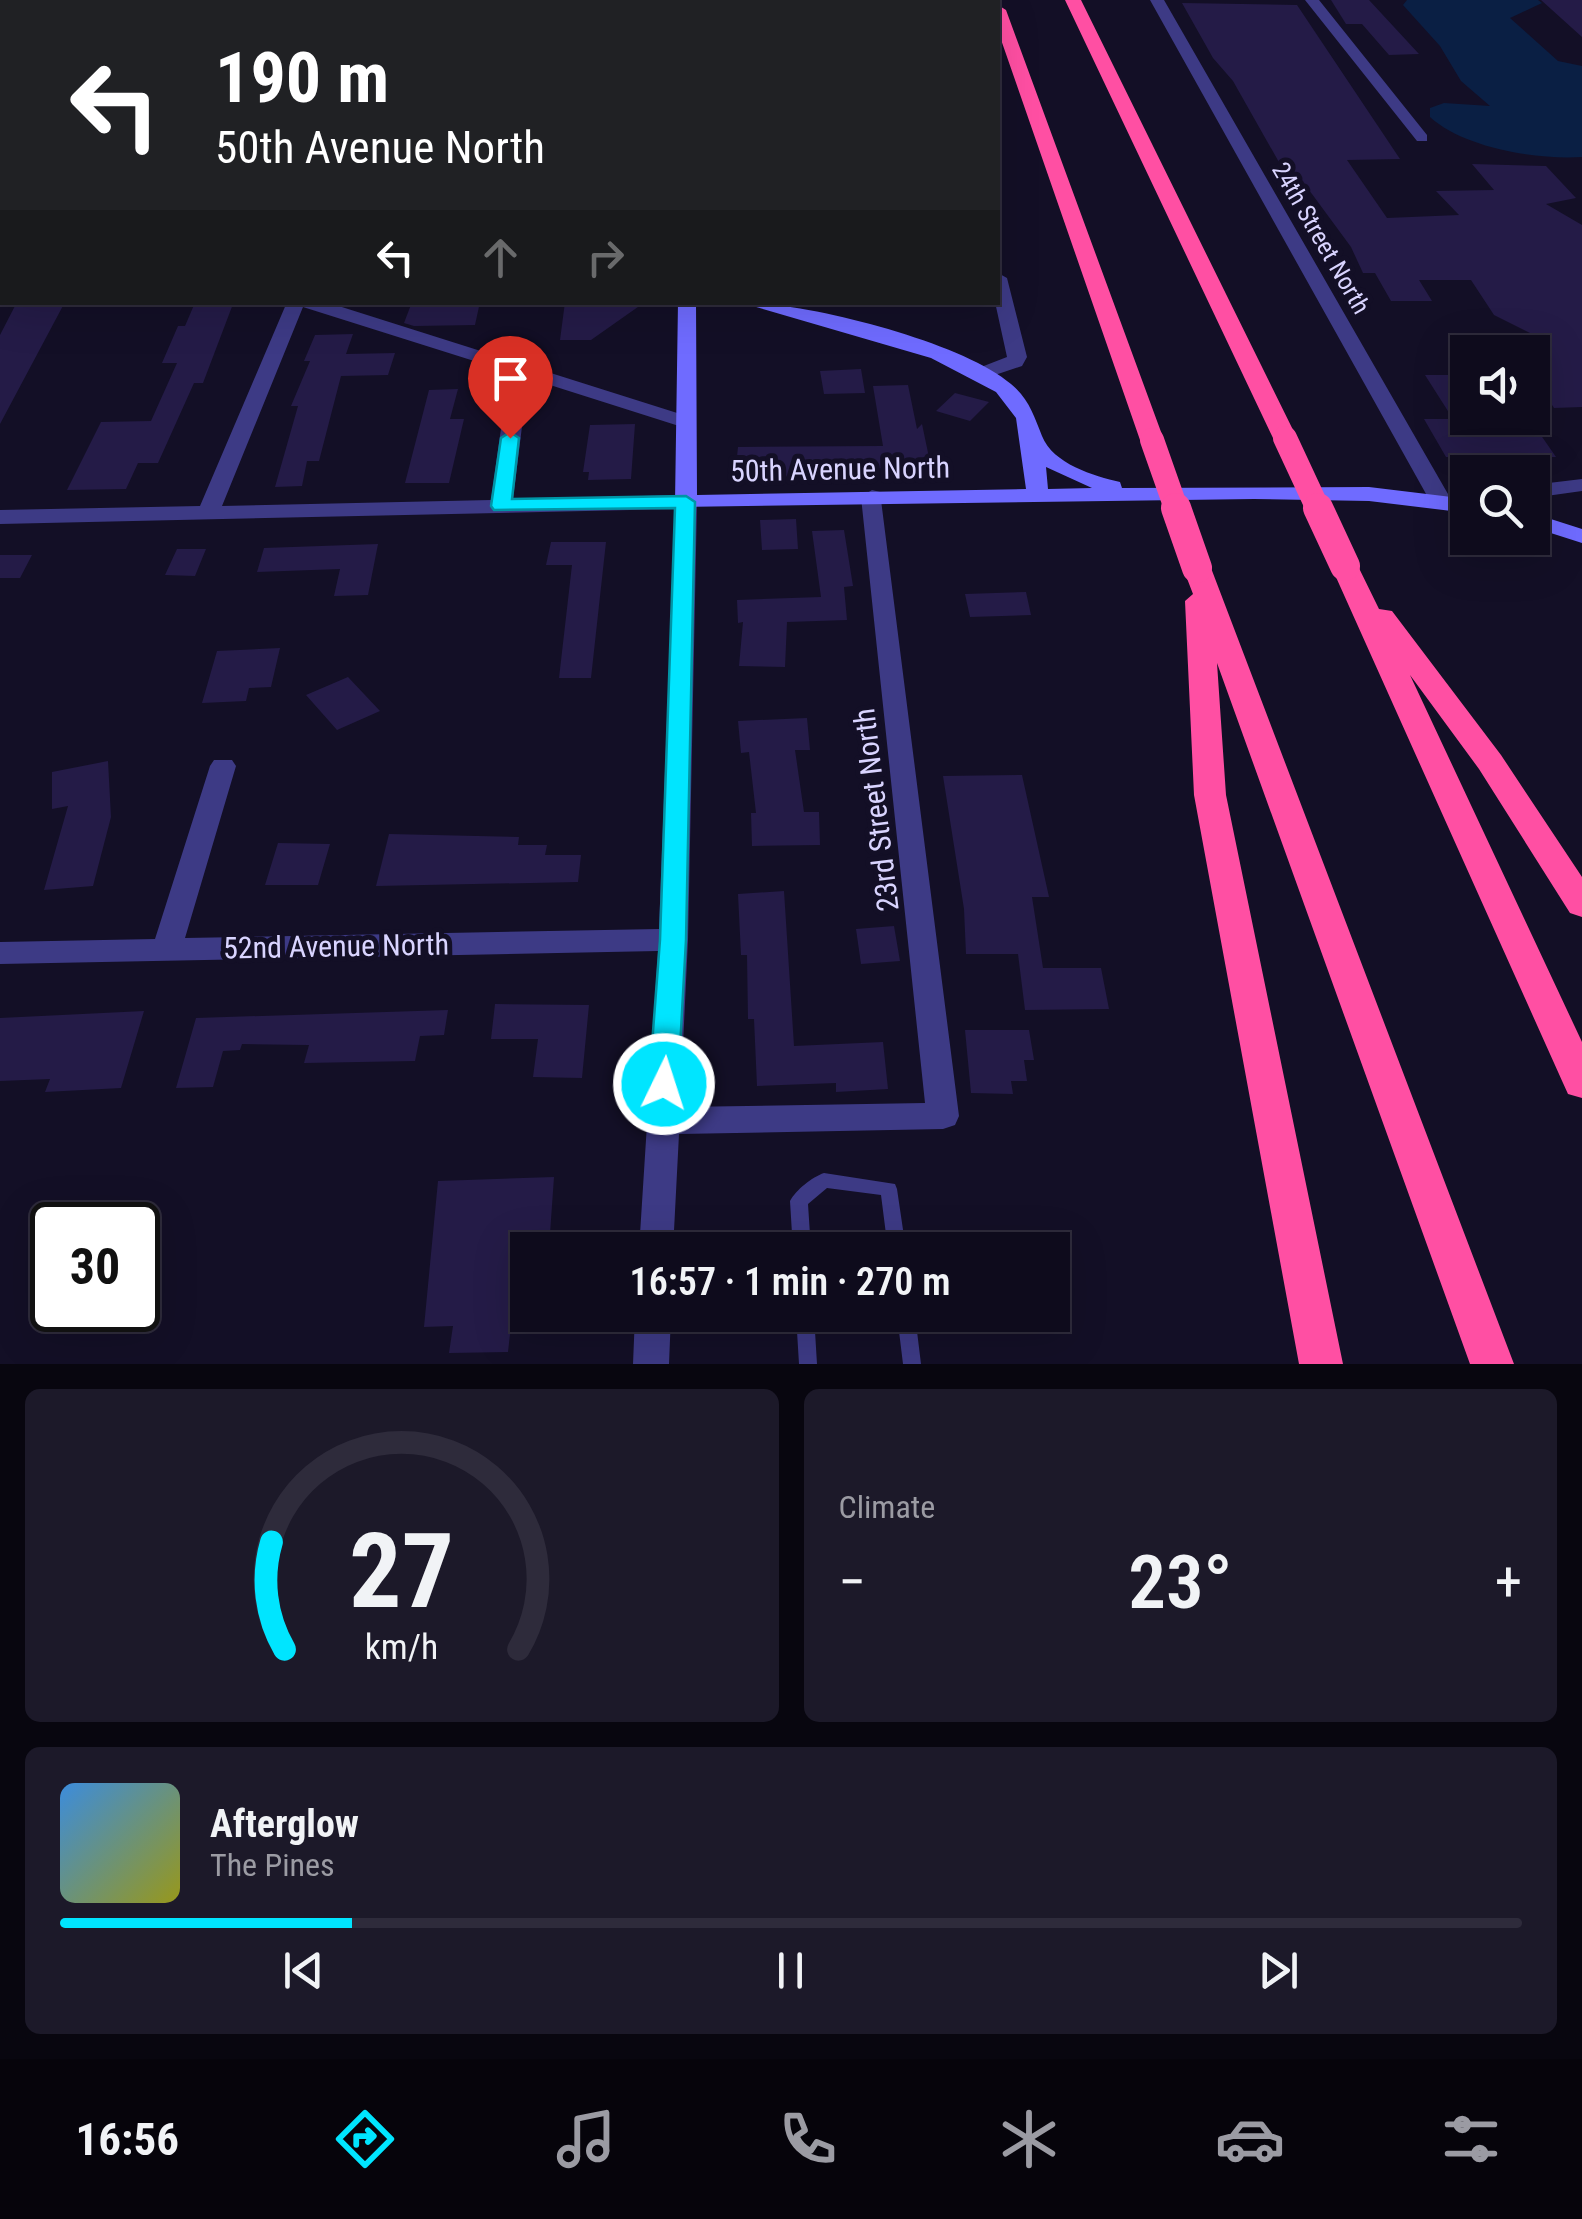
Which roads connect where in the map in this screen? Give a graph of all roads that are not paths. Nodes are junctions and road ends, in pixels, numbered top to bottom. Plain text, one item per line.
1 (1074, 0) edge
2 (1157, 0) edge
3 (1312, 0) edge
4 (1000, 16) edge
5 (1422, 138) dead end
6 (1000, 286) edge
7 (295, 305) edge
8 (314, 305) edge
9 (687, 305) edge
10 (759, 305) edge
11 (519, 370) junction
12 (983, 373) junction
13 (686, 422) junction
14 (1031, 438) junction
15 (1582, 485) edge
16 (1550, 489) edge
17 (1167, 494) junction
18 (872, 498) junction
19 (1038, 498) junction
20 (1441, 501) junction
21 (686, 502) junction
22 (1450, 503) edge
23 (501, 506) junction
24 (208, 513) junction
25 (0, 517) edge
26 (1550, 526) edge
27 (1582, 536) edge
28 (1345, 566) junction
29 (1197, 568) junction
30 (223, 766) dead end
31 (1582, 904) edge
32 (673, 940) junction
33 (167, 949) junction
34 (0, 953) edge
35 (1582, 1084) edge
36 (662, 1120) junction
37 (657, 1232) edge
38 (801, 1232) edge
39 (894, 1232) edge
40 (653, 1332) edge
41 (807, 1332) edge
42 (908, 1332) edge
43 (652, 1364) edge
44 (808, 1364) edge
45 (912, 1364) edge
46 (1321, 1364) edge
47 (1492, 1364) edge

1 - 28 highway, bridge
2 - 20 street, 24th Street North
3 - 5 street
4 - 29 highway, bridge
6 - 12 street
7 - 24 street
8 - 11 street
9 - 13 street
10 - 12 street
11 - 13 street
11 - 23 street
12 - 14 street
13 - 21 street
14 - 17 street
14 - 19 street
15 - 16 street
17 - 19 street, 50th Avenue North
17 - 20 street, 50th Avenue North
18 - 19 street, 50th Avenue North
18 - 21 street, 50th Avenue North
18 - 36 street, 23rd Street North
20 - 22 street, 50th Avenue North
21 - 23 street, 50th Avenue North
21 - 32 street
23 - 24 street, 50th Avenue North
24 - 25 street, 50th Avenue North
26 - 27 street
28 - 31 highway
28 - 35 highway
29 - 46 highway
29 - 47 highway
30 - 33 street
32 - 33 street, 52nd Avenue North
32 - 36 street
33 - 34 street, 52nd Avenue North
36 - 37 street
38 - 39 lane
40 - 43 street
41 - 44 lane
42 - 45 lane

